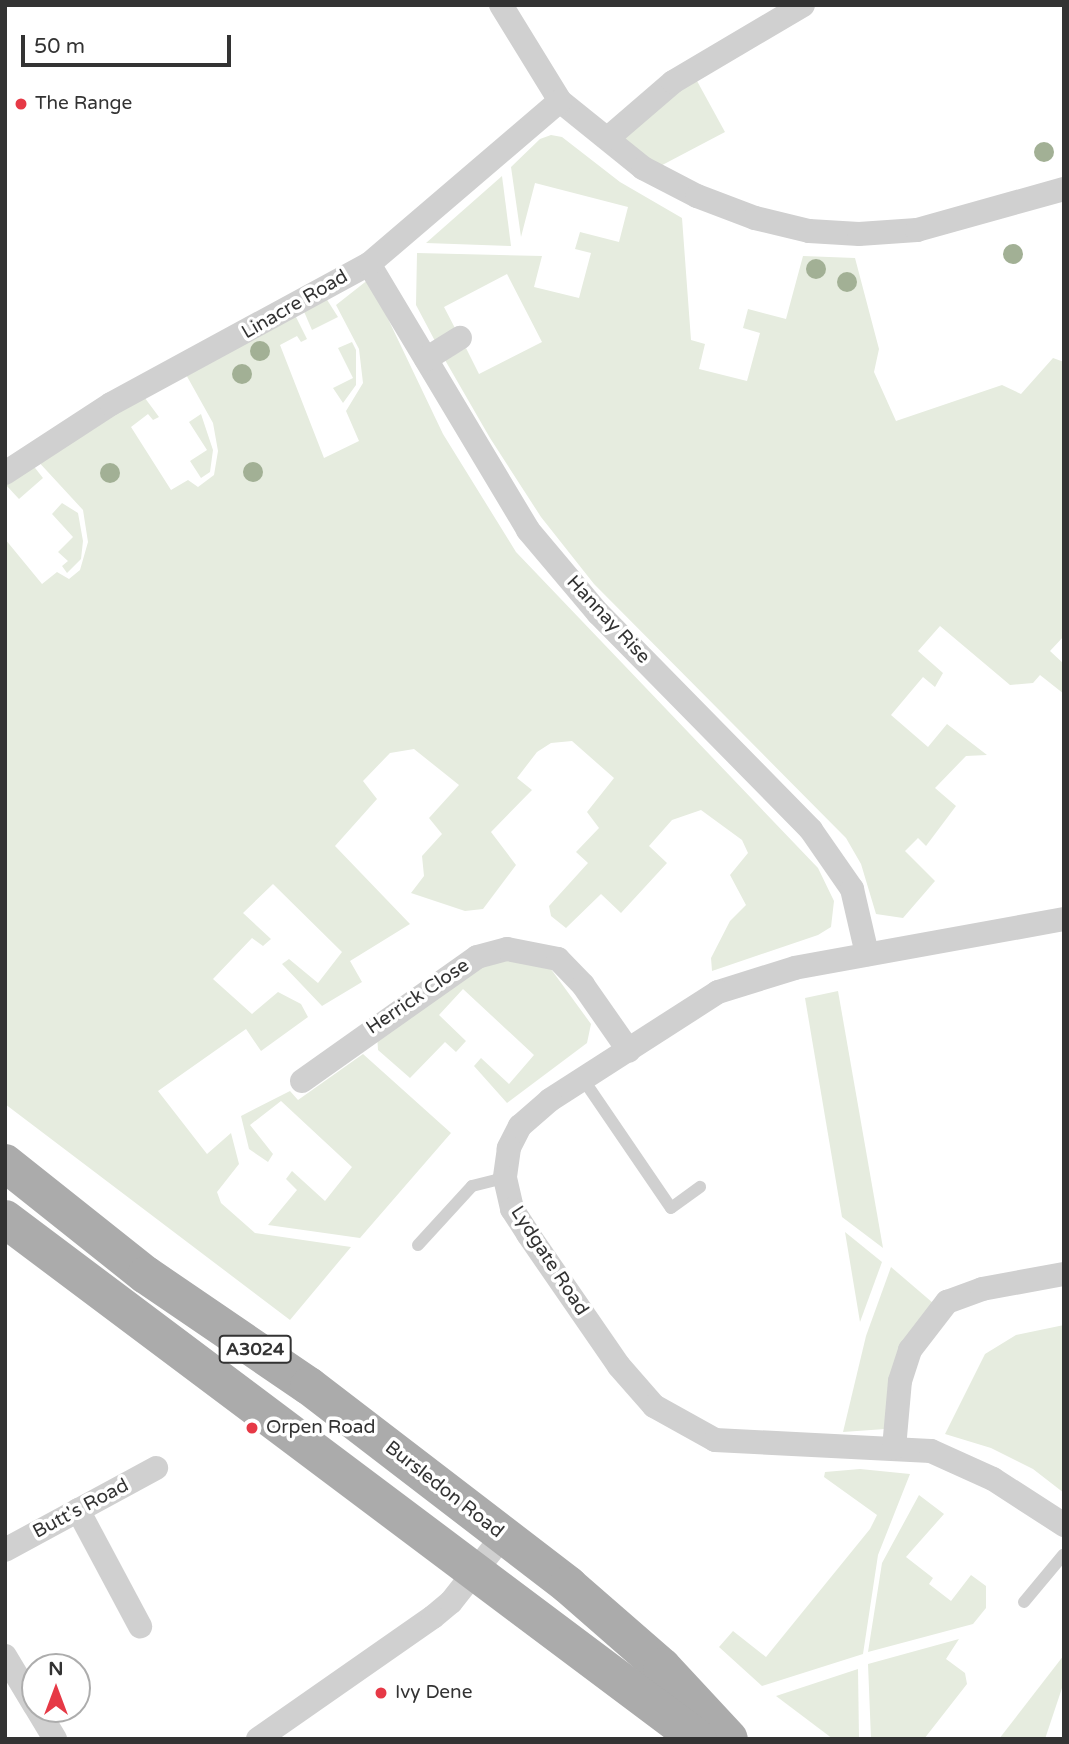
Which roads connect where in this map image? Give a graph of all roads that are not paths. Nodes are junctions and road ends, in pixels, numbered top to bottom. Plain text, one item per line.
1 (501, 5) edge
2 (803, 5) edge
3 (560, 101) junction
4 (608, 138) junction
5 (1064, 189) edge
6 (369, 264) junction
7 (460, 338) dead end
8 (426, 359) junction
9 (5, 473) edge
10 (1064, 919) edge
11 (867, 954) junction
12 (629, 1051) junction
13 (583, 1079) junction
14 (302, 1081) dead end
15 (5, 1163) edge
16 (505, 1178) junction
17 (700, 1187) dead end
18 (5, 1219) edge
19 (418, 1245) dead end
20 (1064, 1274) edge
21 (894, 1448) junction
22 (156, 1468) dead end
23 (78, 1510) junction
24 (1064, 1525) edge
25 (503, 1536) junction
26 (5, 1550) edge
27 (1064, 1554) edge
28 (477, 1571) junction
29 (1024, 1602) dead end
30 (141, 1626) dead end
31 (5, 1656) edge
32 (21, 1683) edge
33 (45, 1723) edge
34 (273, 1735) edge
35 (55, 1739) edge
36 (698, 1739) edge
37 (729, 1739) edge

1 - 3 street
2 - 4 street
3 - 4 street
3 - 6 street, Linacre Road
4 - 5 street
6 - 8 street, Hannay Rise
6 - 9 street, Linacre Road
7 - 8 street
8 - 11 street, Hannay Rise
10 - 11 street, Lydgate Road
11 - 12 street, Lydgate Road
12 - 13 street, Lydgate Road
12 - 14 street, Herrick Close
13 - 16 street, Lydgate Road
13 - 17 lane
15 - 25 main road, Bursledon Road / A3024
16 - 19 lane
16 - 21 street, Lydgate Road
18 - 28 main road, A3024
20 - 21 street
21 - 24 street, Lydgate Road
22 - 23 street, Butt's Road
23 - 26 street, Butt's Road
23 - 30 street
25 - 28 street
25 - 37 main road, Bursledon Road / A3024
27 - 29 lane
28 - 34 street
28 - 36 main road, A3024
31 - 32 street
33 - 35 street

